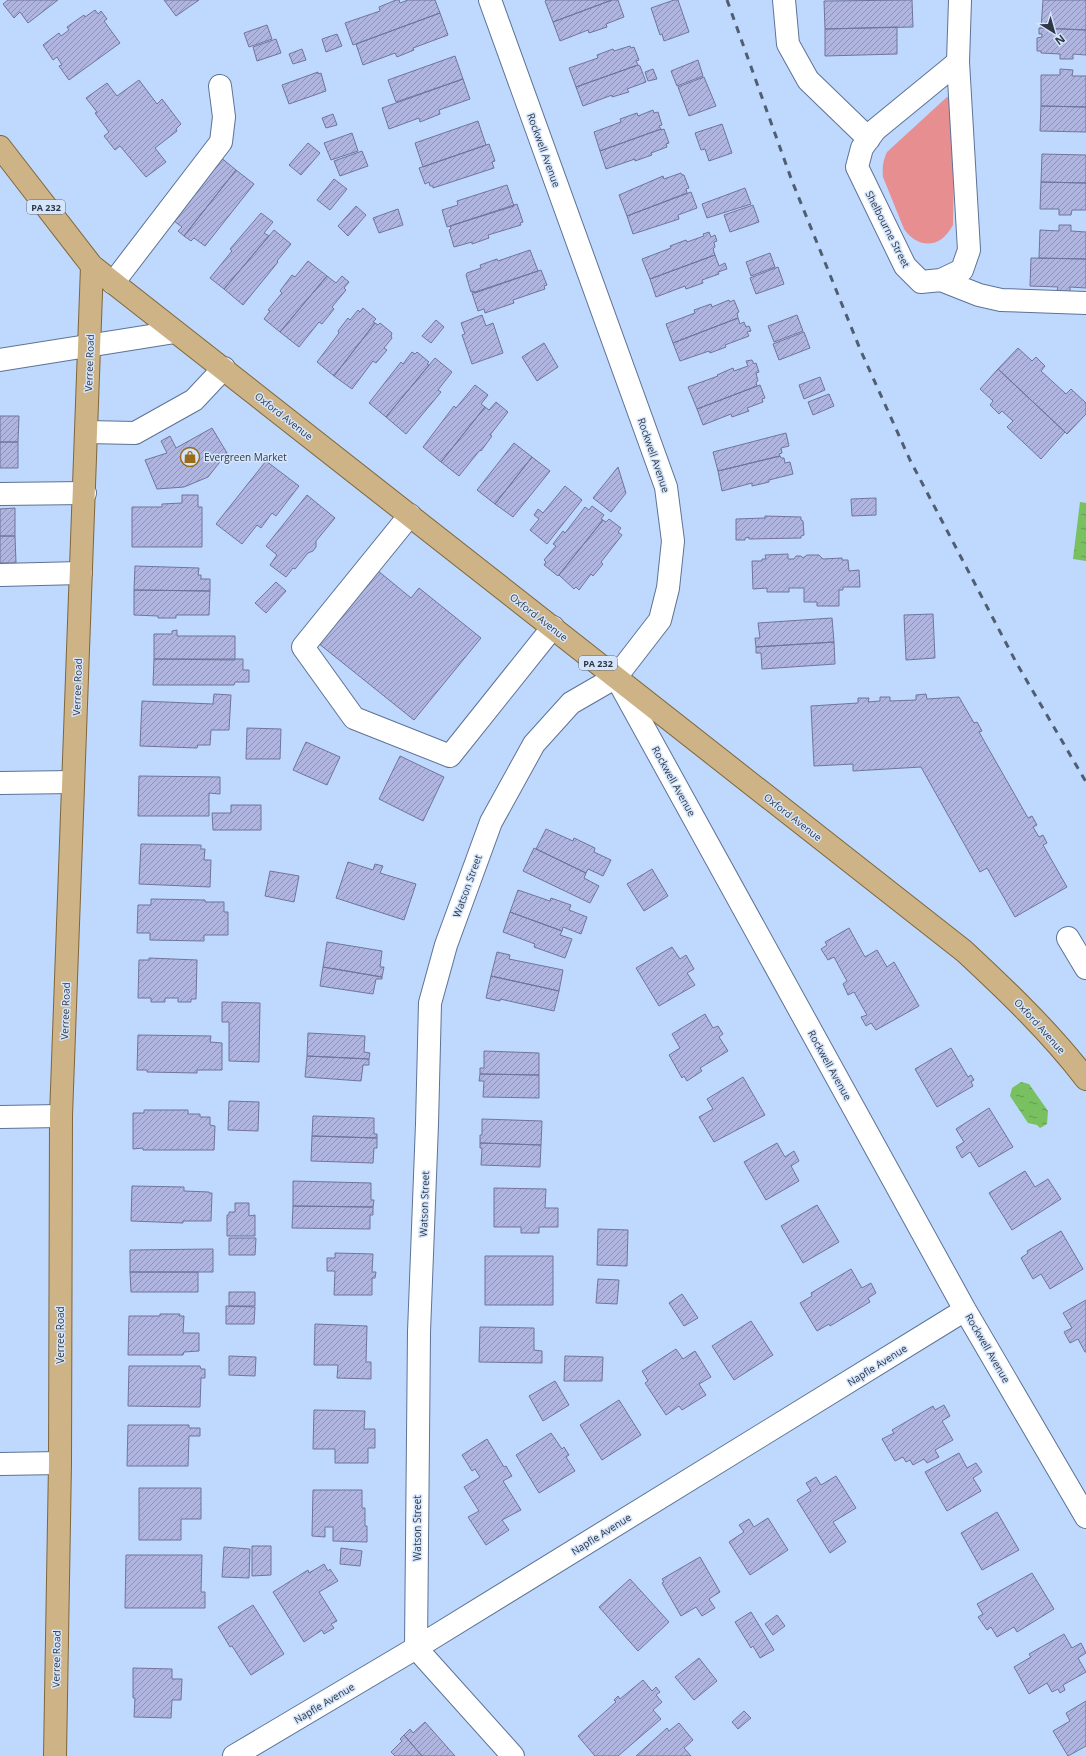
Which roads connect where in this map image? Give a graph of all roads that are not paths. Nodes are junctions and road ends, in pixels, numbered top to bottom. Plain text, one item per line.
1 (490, 0) edge
2 (784, 0) edge
3 (960, 0) edge
4 (958, 62) junction
5 (220, 86) dead end
6 (869, 138) junction
7 (0, 148) edge
8 (92, 266) junction
9 (941, 280) junction
10 (113, 283) junction
11 (1086, 303) edge
12 (175, 332) junction
13 (90, 345) junction
14 (0, 360) edge
15 (224, 368) junction
16 (87, 432) junction
17 (85, 493) junction
18 (0, 494) edge
19 (410, 515) junction
20 (81, 573) junction
21 (0, 575) edge
22 (553, 627) junction
23 (616, 677) junction
24 (73, 782) junction
25 (0, 783) edge
26 (1068, 938) dead end
27 (1086, 968) edge
28 (1086, 1079) edge
29 (61, 1116) junction
30 (0, 1117) edge
31 (965, 1310) junction
32 (60, 1463) junction
33 (0, 1464) edge
34 (1086, 1517) edge
35 (416, 1648) junction
36 (55, 1756) edge
37 (234, 1756) edge
38 (513, 1756) edge

1 - 23 street, Rockwell Avenue
2 - 6 street
3 - 4 street, Shelbourne Street
4 - 6 street, Shelbourne Street
4 - 9 street, Shelbourne Street
5 - 10 street
6 - 9 street, Shelbourne Street
7 - 8 main road, Oxford Avenue / PA 232
8 - 10 main road, Oxford Avenue / PA 232
8 - 13 main road, Verree Road
9 - 11 street
10 - 12 main road, Oxford Avenue / PA 232
12 - 13 street
12 - 15 main road, Oxford Avenue / PA 232
13 - 14 street
13 - 16 main road, Verree Road
15 - 16 street
15 - 19 main road, Oxford Avenue / PA 232
16 - 17 main road, Verree Road
17 - 18 street
17 - 20 main road, Verree Road
19 - 22 main road, Oxford Avenue / PA 232
19 - 22 street
20 - 21 street
20 - 24 main road, Verree Road
22 - 23 main road, Oxford Avenue / PA 232
23 - 28 main road, Oxford Avenue / PA 232
23 - 31 street, Rockwell Avenue
23 - 35 street, Watson Street
24 - 25 street
24 - 29 main road, Verree Road
26 - 27 street
29 - 30 street
29 - 32 main road, Verree Road
31 - 34 street, Rockwell Avenue
31 - 35 street, Napfle Avenue
32 - 33 street
32 - 36 main road, Verree Road
35 - 37 street, Napfle Avenue
35 - 38 street

